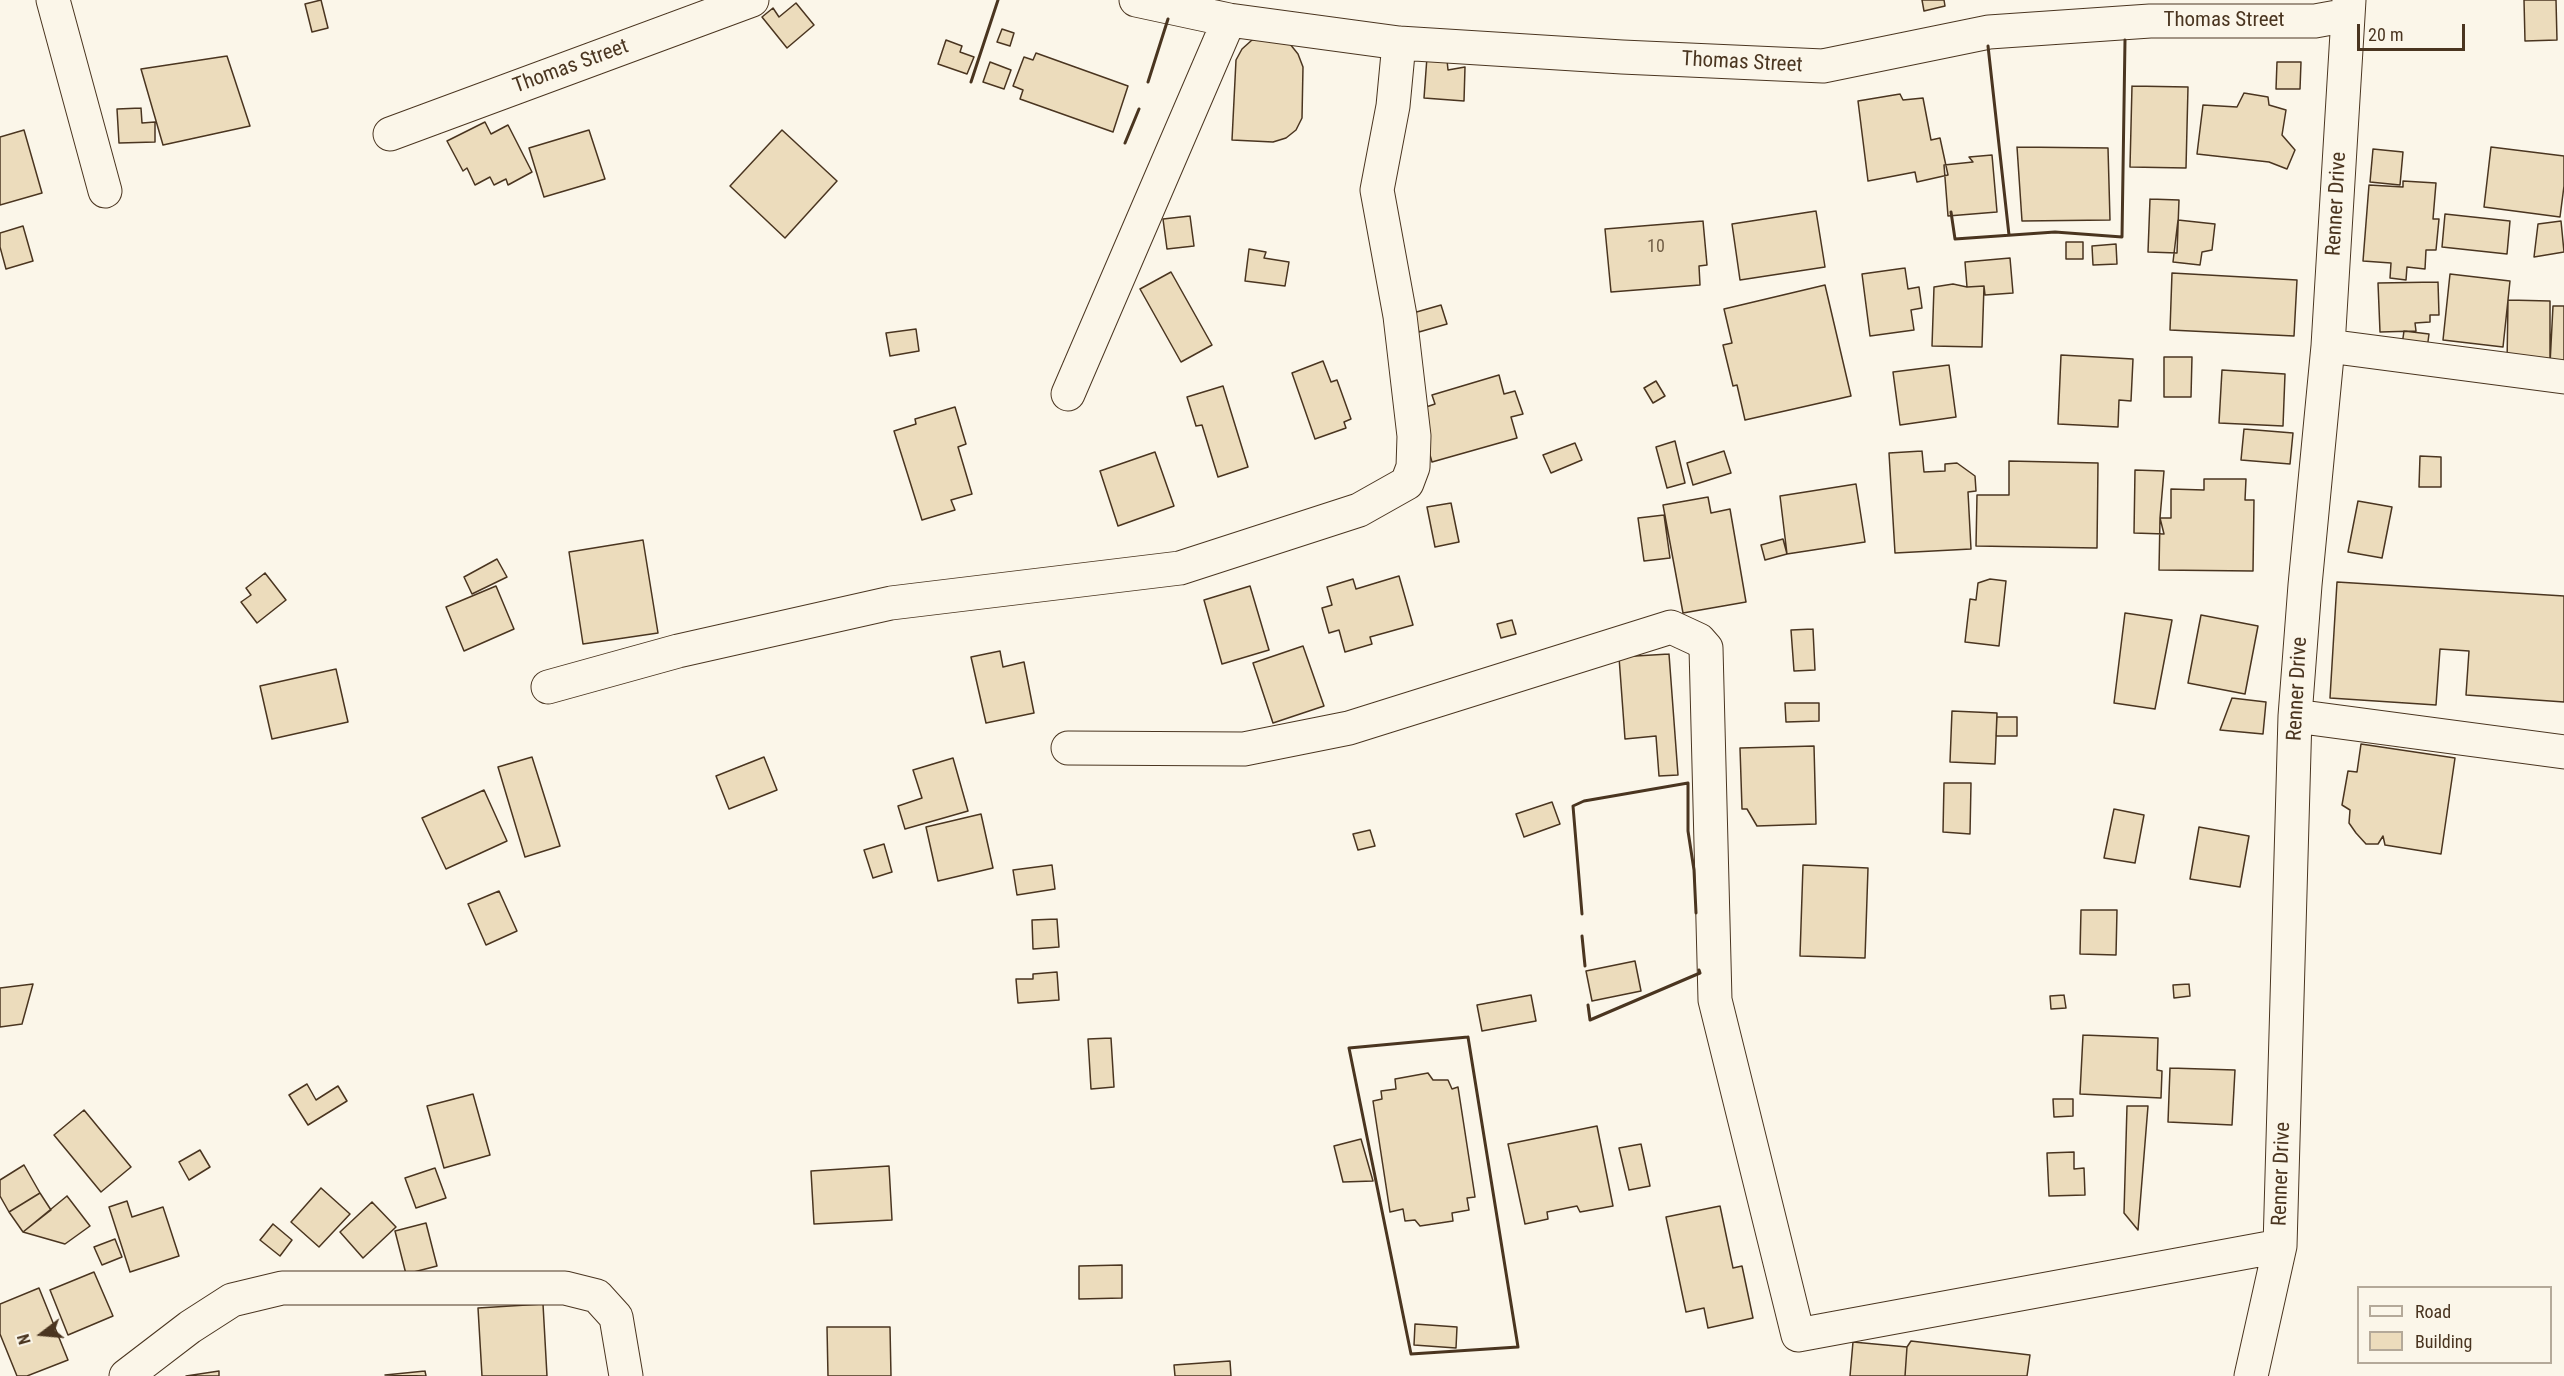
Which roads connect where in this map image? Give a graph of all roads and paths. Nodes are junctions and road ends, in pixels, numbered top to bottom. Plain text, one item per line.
1 (52, 0) edge
2 (752, 0) edge
3 (1136, 0) edge
4 (2349, 8) edge
5 (1229, 20) junction
6 (1399, 43) junction
7 (390, 135) dead end
8 (105, 191) dead end
9 (2328, 346) junction
10 (2564, 377) edge
11 (1068, 394) dead end
12 (548, 687) dead end
13 (2295, 716) junction
14 (1068, 748) dead end
15 (2564, 752) edge
16 (2280, 1246) junction
17 (126, 1376) edge
18 (626, 1376) edge
19 (2251, 1376) edge

1 - 8 street
2 - 7 street, Thomas Street
3 - 5 street, Thomas Street
4 - 6 street, Thomas Street
4 - 9 street, Renner Drive
5 - 6 street, Thomas Street
5 - 11 street
6 - 12 street
9 - 10 street
9 - 13 street, Renner Drive
13 - 15 street
13 - 16 street, Renner Drive
14 - 16 street
16 - 19 street, Renner Drive
17 - 18 street

